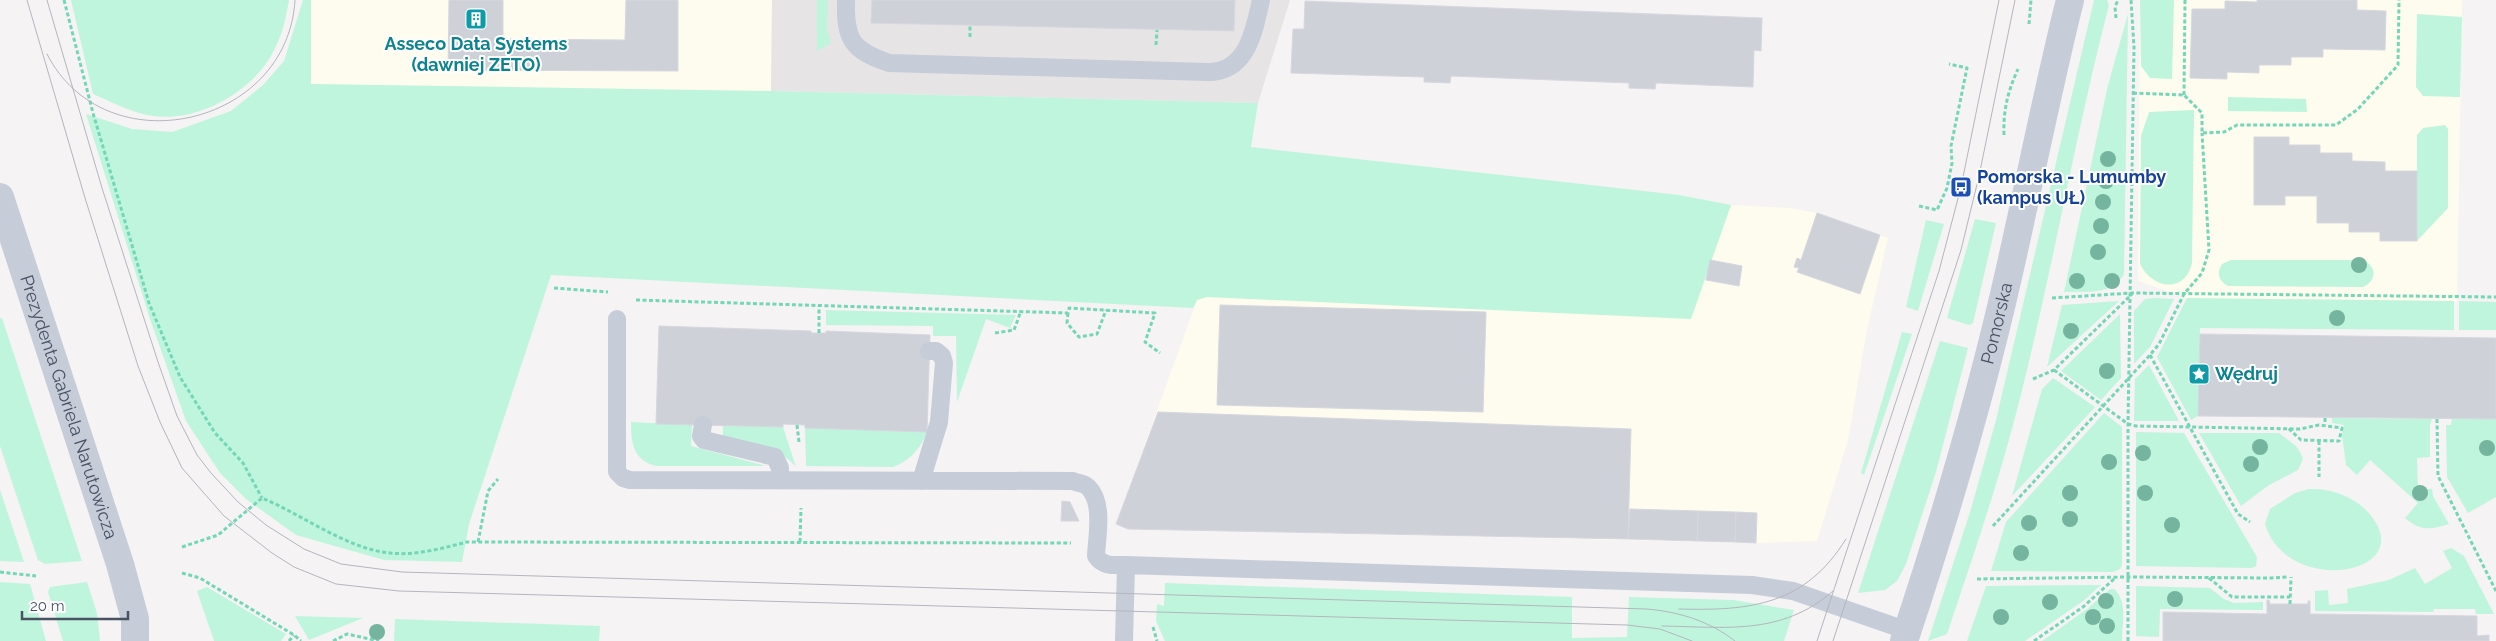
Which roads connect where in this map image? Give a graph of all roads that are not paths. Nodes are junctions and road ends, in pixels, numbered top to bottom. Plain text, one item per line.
1 (846, 0) edge
2 (1262, 0) edge
3 (2070, 0) edge
4 (0, 197) edge
5 (617, 319) road end
6 (930, 351) dead end
7 (703, 425) dead end
8 (780, 480) junction
9 (922, 481) junction
10 (1126, 565) junction
11 (139, 634) edge
12 (1906, 636) edge
13 (1124, 641) edge

1 - 2 lane
3 - 12 street, Pomorska
4 - 11 street, Prezydenta Gabriela Narutowicza
5 - 8 lane
6 - 9 lane
7 - 8 lane
8 - 9 lane
9 - 10 lane
10 - 12 lane
10 - 13 lane

